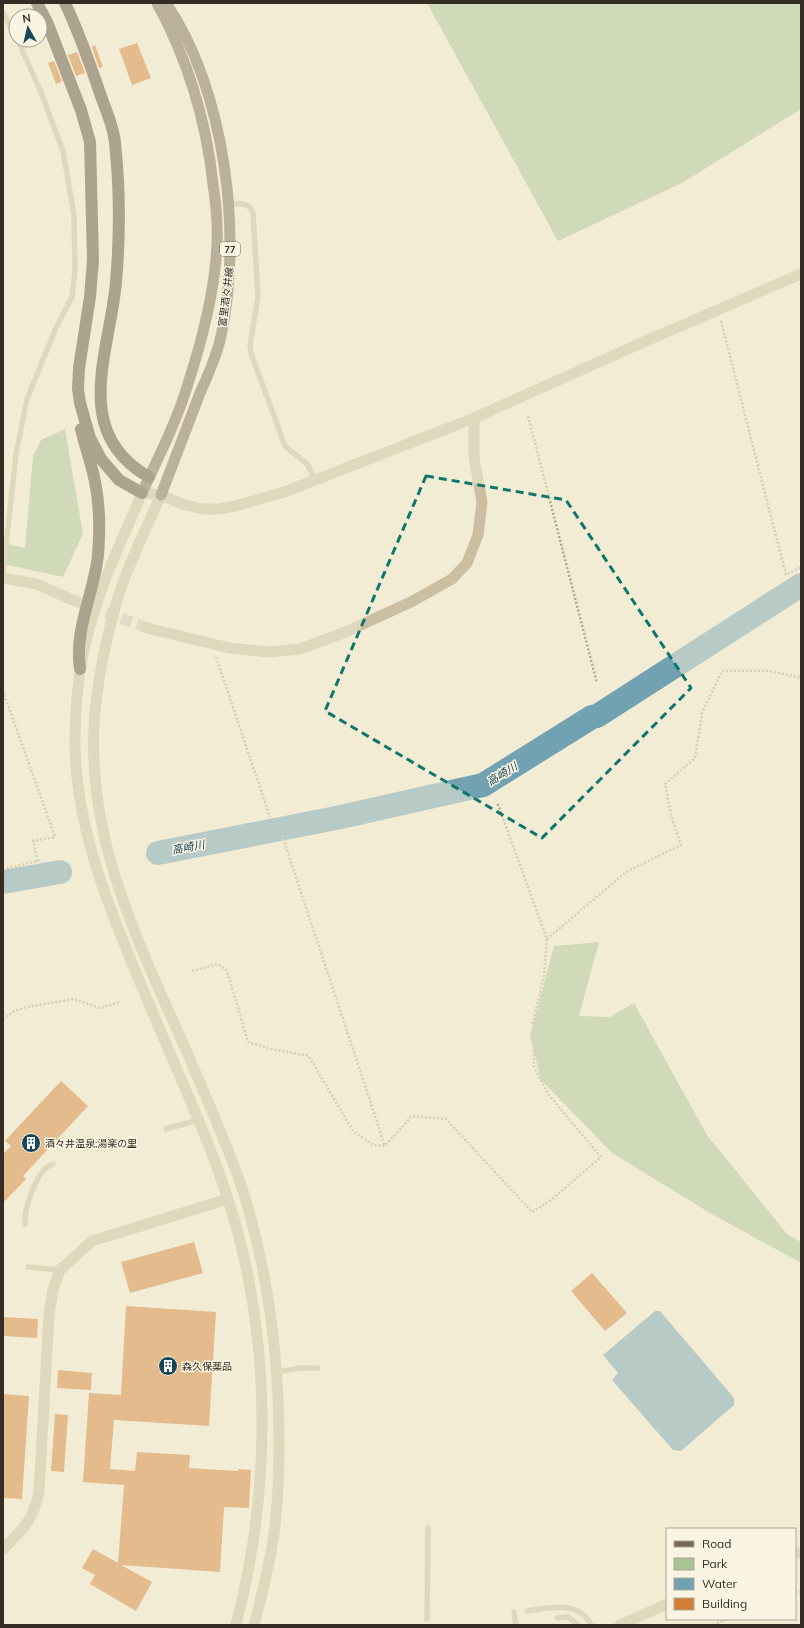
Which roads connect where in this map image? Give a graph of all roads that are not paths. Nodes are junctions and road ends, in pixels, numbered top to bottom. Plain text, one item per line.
1 (37, 3) edge
2 (65, 3) edge
3 (157, 3) edge
4 (166, 3) edge
5 (3, 13) edge
6 (8, 22) edge
7 (21, 48) edge
8 (228, 204) junction
9 (801, 274) edge
10 (80, 402) junction
11 (474, 418) junction
12 (149, 478) junction
13 (315, 480) junction
14 (142, 493) junction
15 (161, 495) junction
16 (3, 574) edge
17 (3, 578) edge
18 (74, 601) tunnel mouth
19 (147, 628) tunnel mouth
20 (80, 669) junction
21 (198, 1120) junction
22 (166, 1130) dead end
23 (53, 1164) dead end
24 (228, 1199) junction
25 (25, 1224) dead end
26 (28, 1267) dead end
27 (60, 1270) junction
28 (318, 1368) dead end
29 (277, 1372) junction
30 (428, 1528) dead end
31 (3, 1549) edge
32 (666, 1604) edge
33 (526, 1611) dead end
34 (514, 1612) dead end
35 (557, 1618) dead end
36 (427, 1620) dead end
37 (236, 1625) edge
38 (254, 1625) edge
39 (516, 1625) edge
40 (578, 1625) edge
41 (591, 1625) edge
42 (620, 1625) edge

1 - 10 highway
2 - 12 highway
3 - 12 main road, 富里酒々井線 / 77
4 - 8 main road, 富里酒々井線 / 77
5 - 6 lane
7 - 16 lane
8 - 13 lane
8 - 15 main road, 富里酒々井線 / 77
9 - 11 street
10 - 14 highway
10 - 20 highway
11 - 13 street
11 - 19 street
12 - 14 main road, 富里酒々井線 / 77
12 - 15 street
13 - 15 street
14 - 15 street
14 - 20 street
15 - 29 street
17 - 18 street
20 - 21 street
21 - 22 lane
21 - 24 street
23 - 25 lane
24 - 27 street
24 - 37 street
26 - 27 lane
27 - 31 street
28 - 29 lane
29 - 38 street
30 - 36 lane
32 - 42 street
33 - 41 lane
34 - 39 lane
35 - 40 lane

